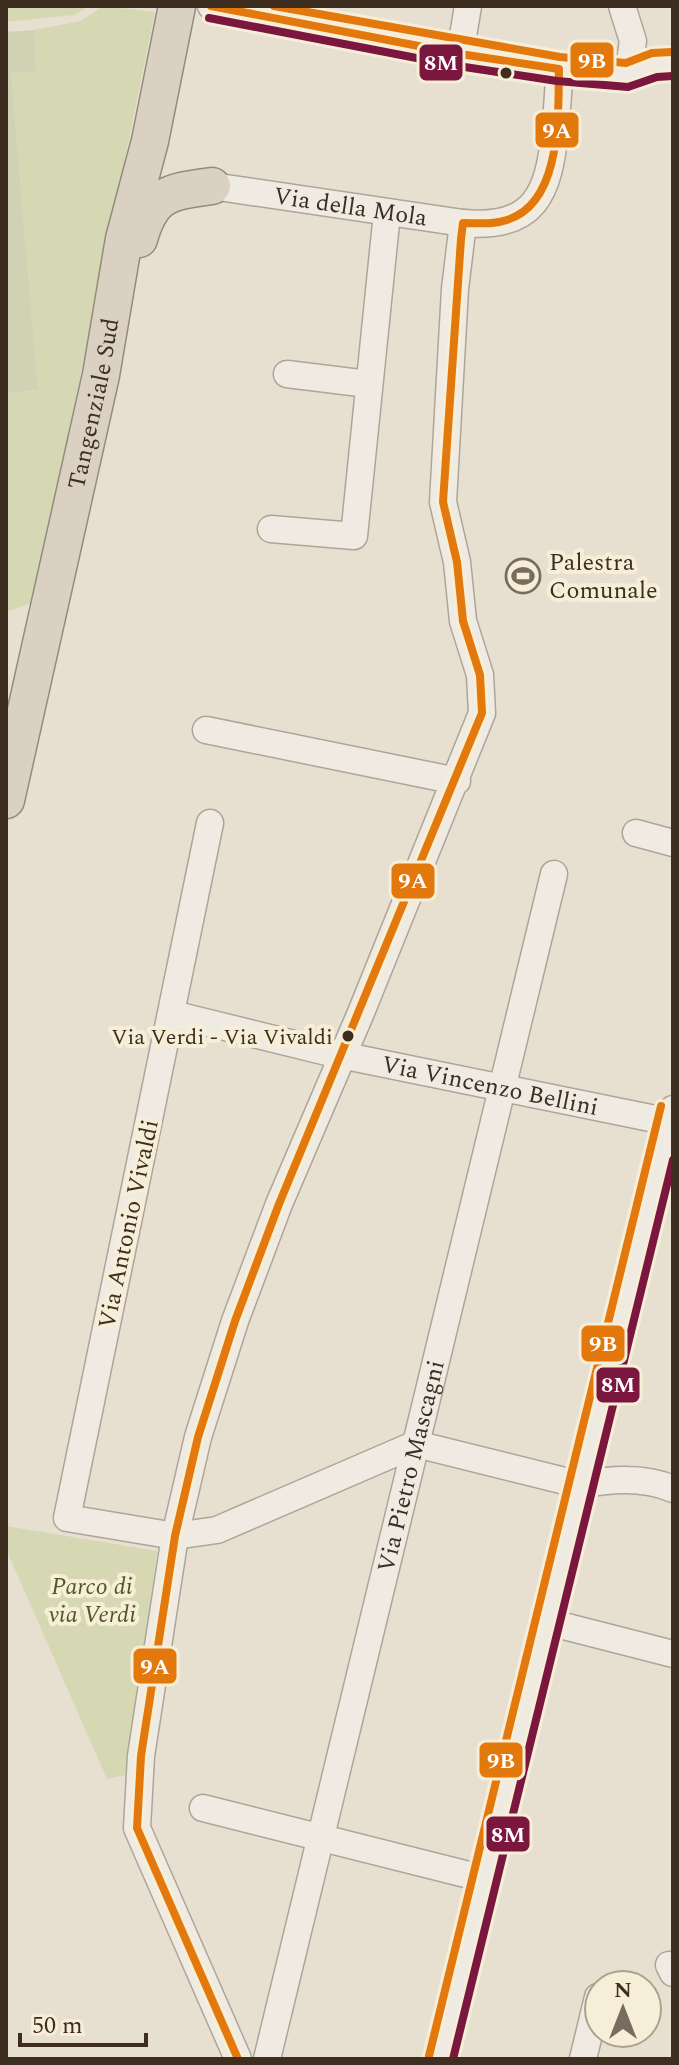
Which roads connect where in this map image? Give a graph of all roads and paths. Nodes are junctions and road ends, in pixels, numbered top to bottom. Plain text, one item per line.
1 (211, 6) edge
2 (468, 6) edge
3 (622, 6) edge
4 (169, 10) edge
5 (460, 54) junction
6 (673, 64) edge
7 (559, 69) junction
8 (628, 75) junction
9 (150, 141) junction
10 (212, 186) junction
11 (387, 213) junction
12 (463, 223) junction
13 (124, 239) junction
14 (287, 374) dead end
15 (101, 375) junction
16 (368, 384) junction
17 (271, 529) dead end
18 (206, 730) dead end
19 (457, 781) junction
20 (6, 800) edge
21 (210, 823) dead end
22 (636, 833) dead end
23 (673, 843) edge
24 (554, 874) dead end
25 (172, 1014) junction
26 (343, 1055) junction
27 (504, 1088) junction
28 (671, 1116) edge
29 (416, 1444) junction
30 (581, 1485) junction
31 (673, 1489) edge
32 (175, 1536) junction
33 (548, 1622) junction
34 (673, 1654) edge
35 (203, 1808) dead end
36 (321, 1838) junction
37 (485, 1879) junction
38 (238, 2059) edge
39 (267, 2059) edge
40 (441, 2059) edge

1 - 5 street
2 - 5 street
3 - 8 street
4 - 9 highway, Tangenziale Sud
4 - 13 highway
5 - 7 street
6 - 8 street
7 - 8 street
7 - 12 street, Via della Mola
9 - 10 highway
9 - 13 highway, Tangenziale Sud
10 - 11 street, Via della Mola
10 - 15 highway
11 - 12 street, Via della Mola
11 - 16 street
12 - 19 street
13 - 15 highway, Tangenziale Sud
14 - 16 street
15 - 20 highway, Tangenziale Sud
16 - 17 street
18 - 19 street
19 - 26 street
21 - 25 street, Via Antonio Vivaldi
22 - 23 street
24 - 27 street, Via Pietro Mascagni
25 - 26 street, Via Vincenzo Bellini
25 - 32 street, Via Antonio Vivaldi
26 - 27 street, Via Vincenzo Bellini
26 - 32 street
27 - 28 street, Via Vincenzo Bellini
27 - 29 street, Via Pietro Mascagni
28 - 30 street
29 - 30 street
29 - 32 street
29 - 36 street, Via Pietro Mascagni
30 - 31 street
30 - 33 street
32 - 38 street
33 - 34 street
33 - 37 street
35 - 36 street
36 - 37 street
36 - 39 street, Via Pietro Mascagni
37 - 40 street

